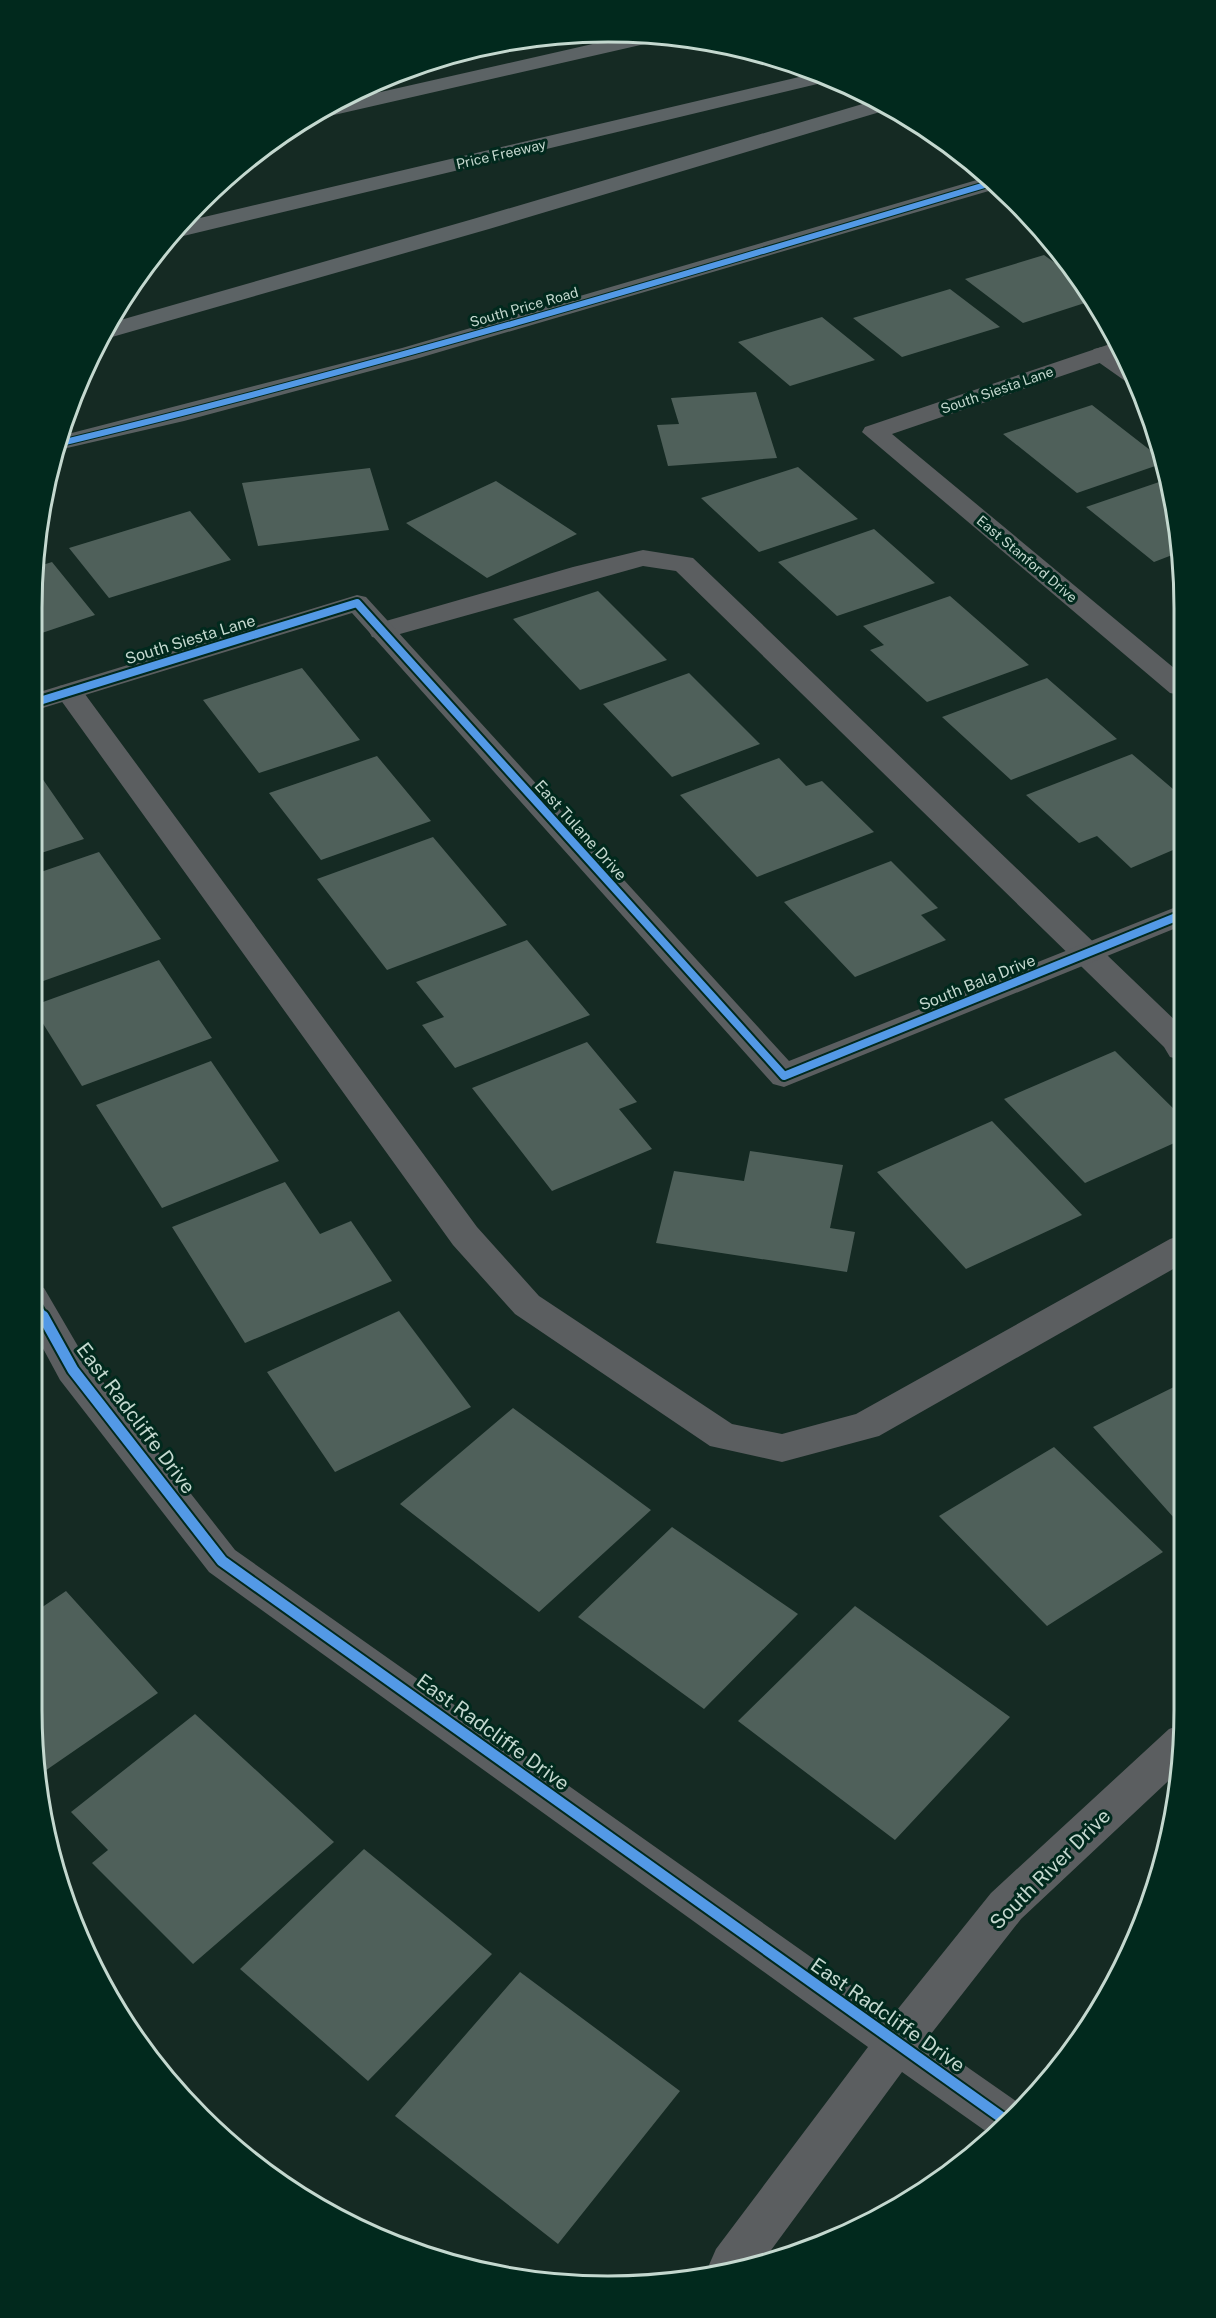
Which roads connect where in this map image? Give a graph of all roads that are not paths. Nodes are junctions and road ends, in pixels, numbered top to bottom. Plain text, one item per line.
1 (625, 42) edge
2 (812, 80) edge
3 (347, 106) edge
4 (872, 107) edge
5 (984, 185) edge
6 (189, 228) edge
7 (116, 329) edge
8 (1111, 351) edge
9 (874, 432) joint
10 (67, 441) edge
11 (357, 603) joint
12 (382, 631) junction
13 (1174, 682) edge
14 (69, 692) junction
15 (42, 701) edge
16 (1174, 918) edge
17 (1088, 953) junction
18 (1174, 1038) edge
19 (784, 1076) joint
20 (1174, 1252) edge
21 (42, 1314) edge
22 (1173, 1751) edge
23 (897, 2044) junction
24 (1001, 2117) edge
25 (735, 2261) edge

1 - 3 highway
2 - 6 highway, Price Freeway
4 - 7 highway
5 - 10 main road, South Price Road
8 - 9 street, South Siesta Lane
9 - 13 street, East Stanford Drive
11 - 12 street, East Tulane Drive
11 - 14 street, South Siesta Lane
12 - 17 street
12 - 19 street, East Tulane Drive
14 - 15 street, South Siesta Lane
14 - 20 street
16 - 17 street, South Bala Drive
17 - 18 street
17 - 19 street, South Bala Drive
21 - 23 street, East Radcliffe Drive
22 - 23 street, South River Drive
23 - 24 street, East Radcliffe Drive
23 - 25 street, South River Drive

